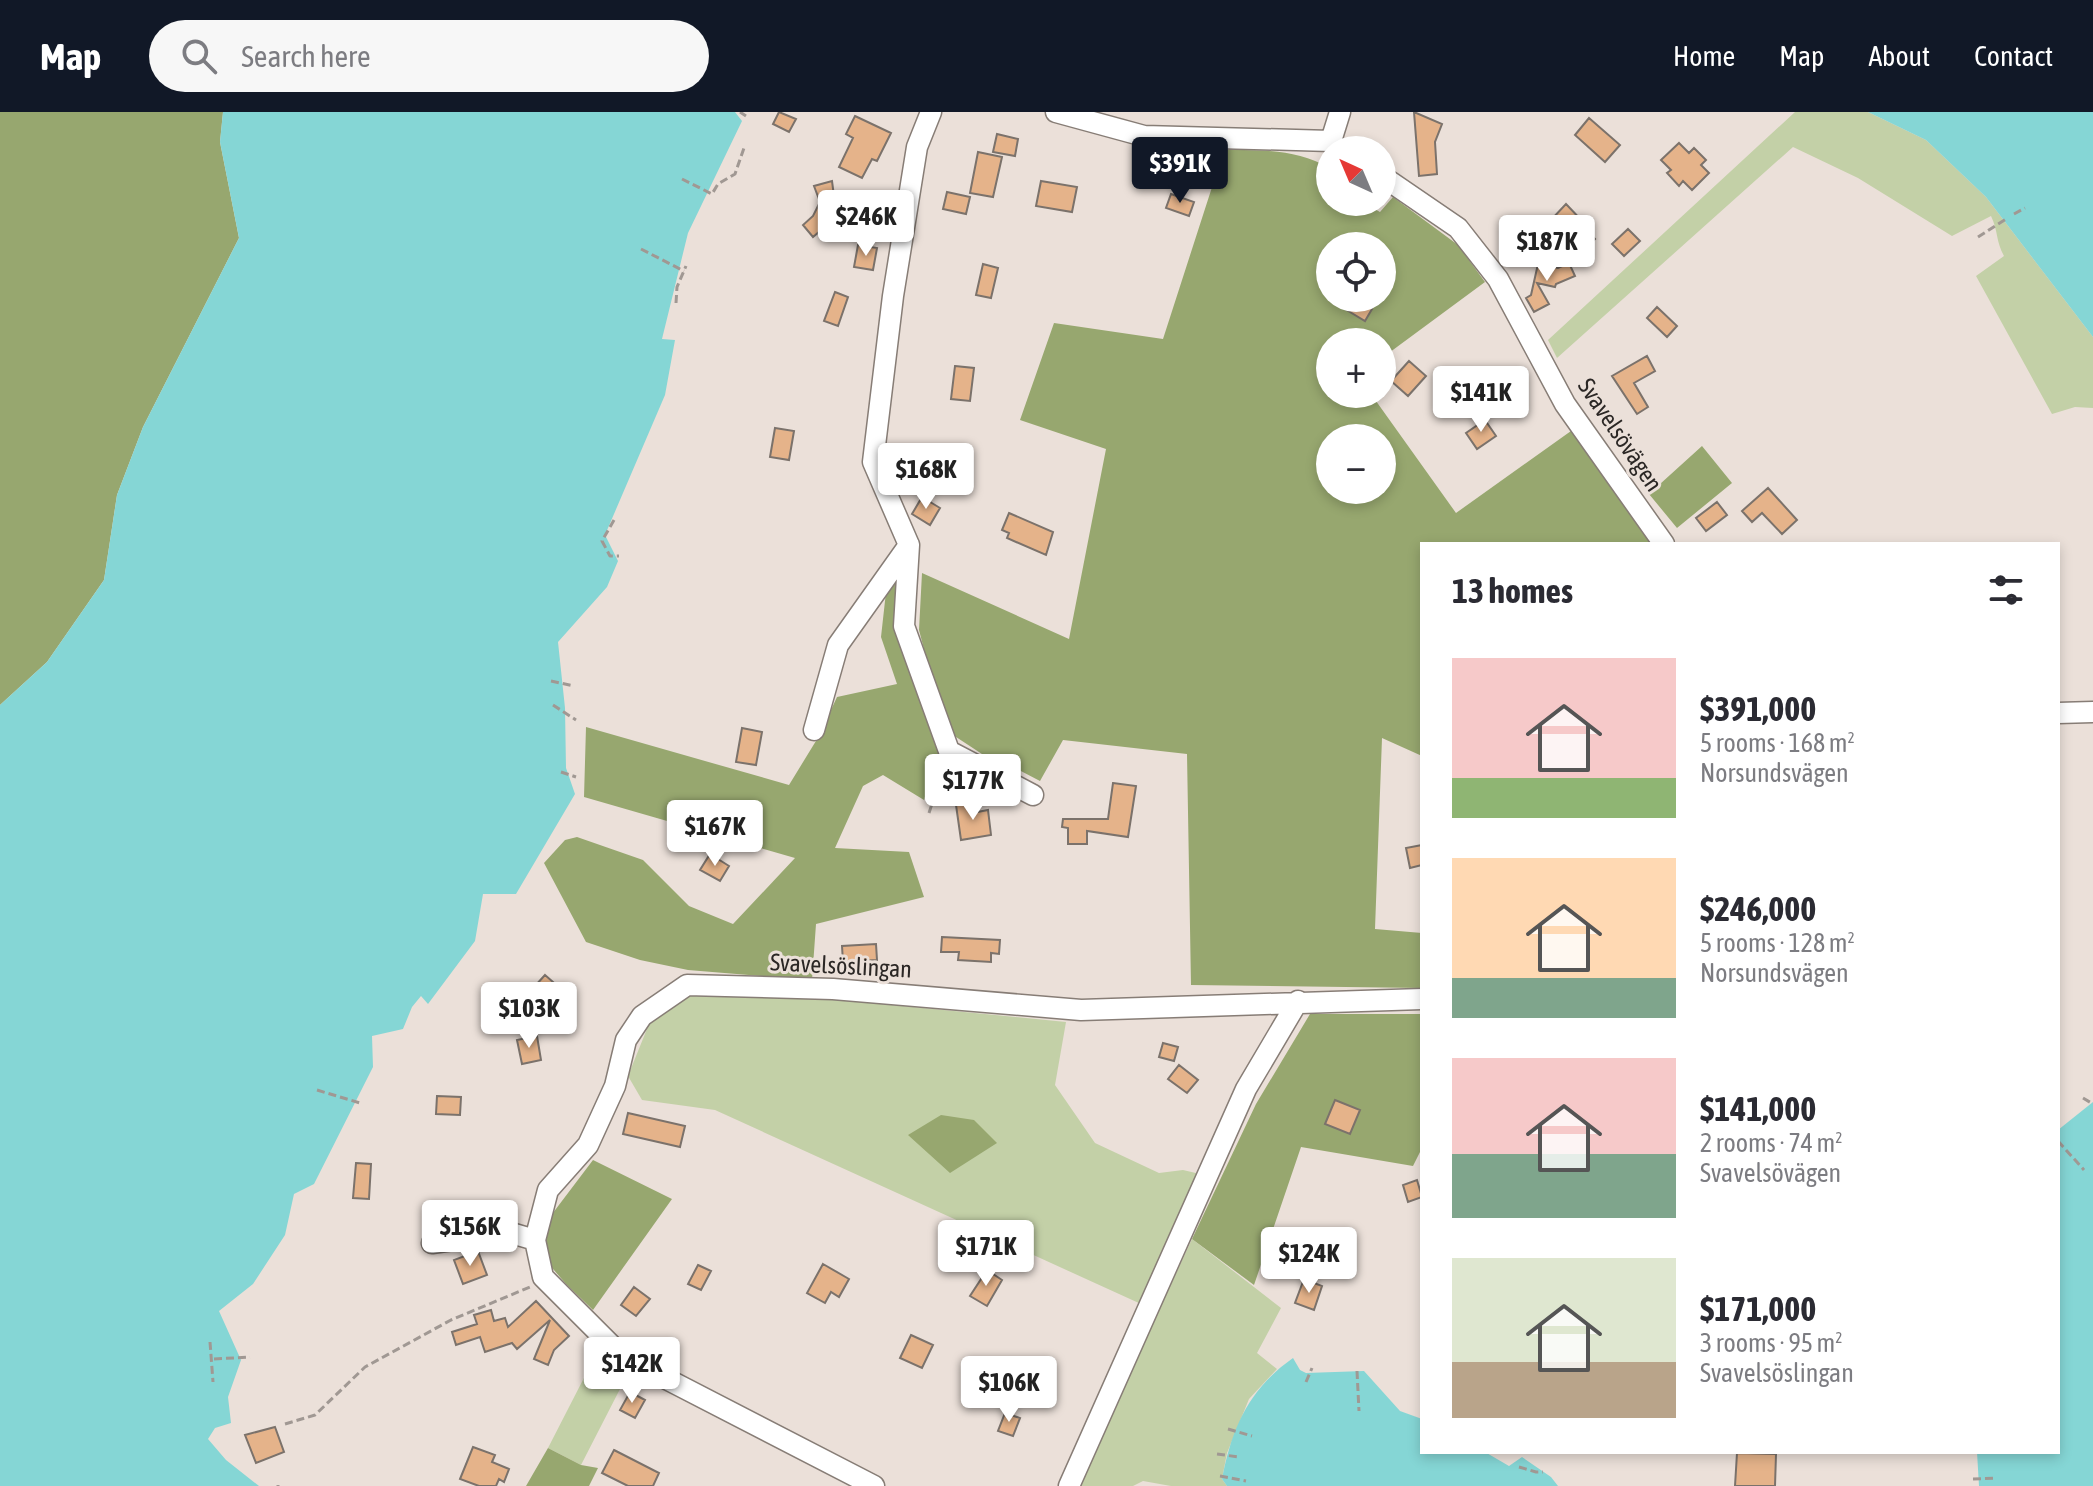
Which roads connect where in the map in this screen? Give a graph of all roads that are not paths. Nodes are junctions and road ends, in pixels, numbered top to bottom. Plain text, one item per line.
1 (931, 112) edge
2 (1056, 112) edge
3 (1340, 112) edge
4 (1339, 136) edge
5 (1316, 144) edge
6 (1396, 186) edge
7 (1663, 542) edge
8 (909, 545) junction
9 (2093, 712) edge
10 (2060, 713) edge
11 (814, 730) dead end
12 (1033, 795) dead end
13 (1420, 999) edge
14 (1298, 1001) junction
15 (535, 1240) junction
16 (432, 1243) dead end
17 (874, 1486) edge
18 (1069, 1486) edge

1 - 8 street
2 - 5 street
3 - 4 street
6 - 7 street, Svavelsövägen
8 - 11 street
8 - 12 street
9 - 10 street
13 - 14 street, Svavelsöslingan
14 - 15 street, Svavelsöslingan
14 - 18 street
15 - 16 street
15 - 17 street, Svavelsöslingan

